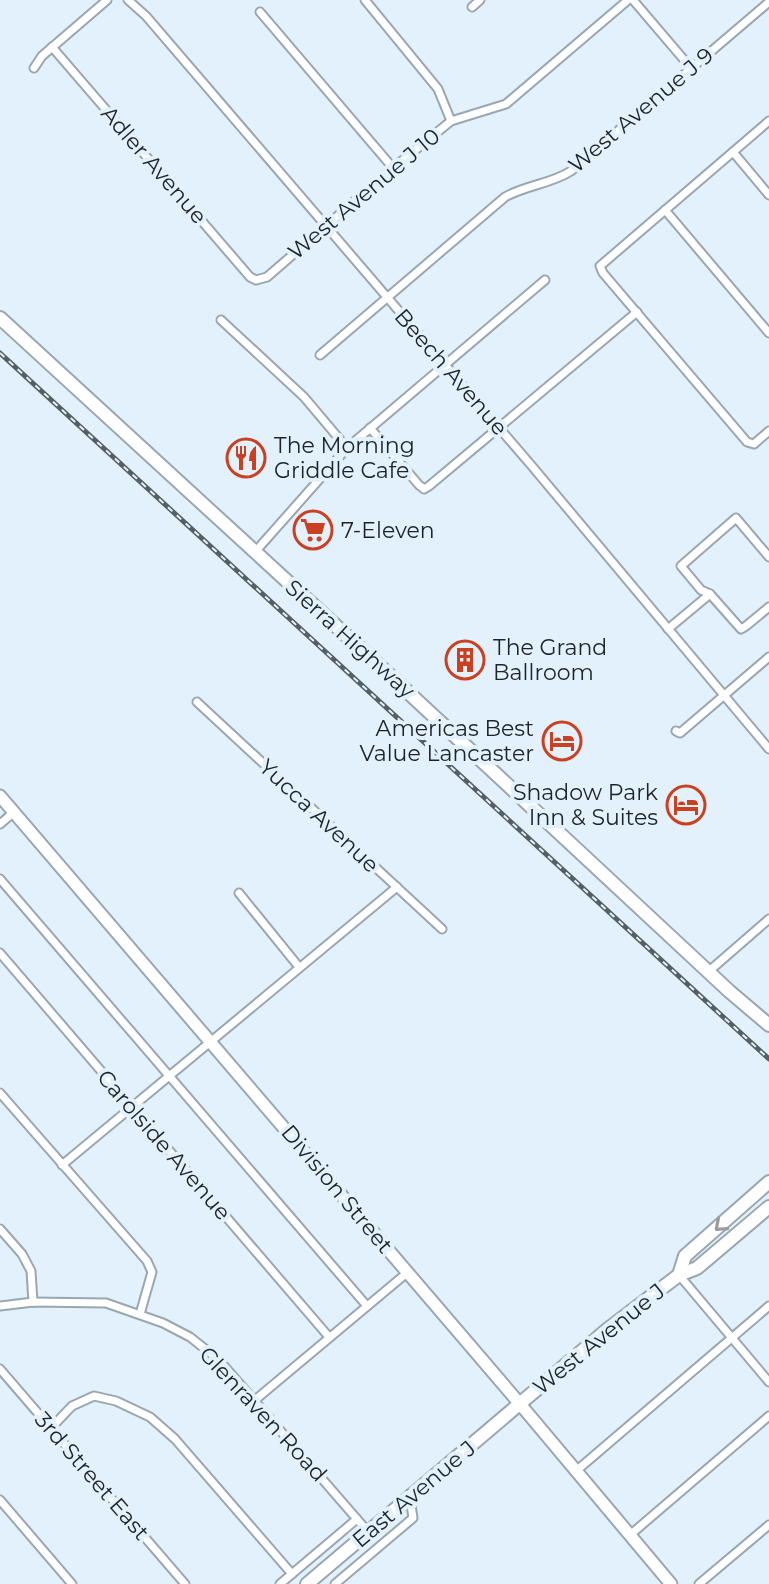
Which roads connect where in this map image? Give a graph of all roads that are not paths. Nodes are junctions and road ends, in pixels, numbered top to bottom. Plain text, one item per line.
1 (107, 0) edge
2 (128, 0) edge
3 (365, 0) edge
4 (480, 0) edge
5 (631, 0) edge
6 (769, 2) edge
7 (472, 7) dead end
8 (260, 12) dead end
9 (52, 47) junction
10 (34, 68) dead end
11 (691, 68) junction
12 (451, 121) junction
13 (769, 121) edge
14 (733, 152) junction
15 (393, 168) junction
16 (769, 195) edge
17 (665, 210) junction
18 (325, 226) junction
19 (256, 280) joint
20 (545, 280) dead end
21 (386, 297) junction
22 (637, 312) junction
23 (0, 318) edge
24 (221, 320) dead end
25 (769, 333) edge
26 (320, 355) dead end
27 (445, 365) junction
28 (497, 427) junction
29 (370, 428) junction
30 (769, 431) edge
31 (347, 448) junction
32 (255, 552) junction
33 (769, 557) edge
34 (710, 594) junction
35 (769, 607) edge
36 (668, 629) junction
37 (769, 657) edge
38 (724, 695) junction
39 (197, 702) dead end
40 (676, 731) dead end
41 (769, 749) edge
42 (0, 796) edge
43 (14, 812) junction
44 (0, 824) edge
45 (0, 879) edge
46 (397, 887) junction
47 (239, 893) dead end
48 (769, 919) edge
49 (442, 929) dead end
50 (0, 953) edge
51 (299, 967) junction
52 (708, 972) junction
53 (769, 1025) edge
54 (211, 1042) junction
55 (169, 1077) junction
56 (0, 1093) edge
57 (132, 1108) junction
58 (62, 1165) junction
59 (769, 1182) edge
60 (769, 1207) edge
61 (0, 1229) edge
62 (408, 1272) junction
63 (679, 1275) junction
64 (33, 1302) junction
65 (0, 1306) edge
66 (367, 1306) junction
67 (769, 1306) edge
68 (140, 1314) junction
69 (329, 1337) junction
70 (732, 1337) junction
71 (0, 1369) edge
72 (769, 1382) edge
73 (255, 1400) junction
74 (520, 1404) junction
75 (769, 1416) edge
76 (51, 1428) junction
77 (576, 1471) junction
78 (410, 1498) junction
79 (0, 1500) edge
80 (357, 1519) junction
81 (769, 1525) edge
82 (369, 1533) junction
83 (630, 1535) junction
84 (292, 1574) junction
85 (341, 1582) edge
86 (72, 1584) edge
87 (185, 1584) edge
88 (280, 1584) edge
89 (307, 1584) edge
90 (671, 1584) edge
91 (699, 1584) edge

1 - 9 street
2 - 18 street, Beech Avenue
3 - 12 street
4 - 7 street
5 - 11 street
5 - 12 street, West Avenue J 10
6 - 11 street, West Avenue J 9
8 - 15 street
9 - 10 street
9 - 19 street, Adler Avenue
11 - 21 street, West Avenue J 9
12 - 15 street, West Avenue J 10
13 - 14 street
14 - 16 street
14 - 17 street
15 - 18 street, West Avenue J 10
17 - 22 street
17 - 25 street
18 - 19 street, West Avenue J 10
18 - 21 street, Beech Avenue
20 - 27 street
21 - 26 street, West Avenue J 9
21 - 27 street, Beech Avenue
22 - 28 street
22 - 30 street
23 - 32 main road, Sierra Highway
24 - 31 street
27 - 28 street, Beech Avenue
27 - 29 street
28 - 29 street
28 - 36 street, Beech Avenue
29 - 31 street
31 - 32 street
32 - 52 main road, Sierra Highway
33 - 34 street
34 - 35 street
34 - 36 street
36 - 38 street, Beech Avenue
37 - 38 street
38 - 40 street
38 - 41 street, Beech Avenue
39 - 46 street, Yucca Avenue
42 - 43 main road, Division Street
43 - 44 street
43 - 54 main road, Division Street
45 - 55 street
46 - 49 street, Yucca Avenue
46 - 51 street
47 - 51 street
48 - 52 street
50 - 57 street, Carolside Avenue
51 - 54 street
52 - 53 main road, Sierra Highway
54 - 55 street
54 - 62 main road, Division Street
55 - 57 street
55 - 66 street
56 - 58 street
57 - 58 street
57 - 69 street, Carolside Avenue
58 - 68 street
59 -> 63 main road, West Avenue J
60 - 63 main road, West Avenue J
61 - 64 street
62 - 66 street
62 - 74 main road, Division Street
63 - 70 street
63 - 74 main road, West Avenue J
64 - 65 street, Glenraven Road
64 - 68 street, Glenraven Road
66 - 69 street
67 - 70 street
68 - 73 street, Glenraven Road
69 - 73 street
70 - 72 street
70 - 77 street
71 - 76 street, 3rd Street East
73 - 80 street, Glenraven Road
74 - 77 main road, Division Street
74 - 78 main road, East Avenue J
75 - 83 street
76 - 84 street
76 - 87 street, 3rd Street East
77 - 83 main road, Division Street
78 - 82 main road, East Avenue J
78 - 85 street
79 - 86 street
80 - 82 street, Glenraven Road
80 - 84 street, East Avenue J
81 - 91 street
82 - 89 main road, East Avenue J
83 - 90 main road, Division Street
84 - 88 street, East Avenue J

